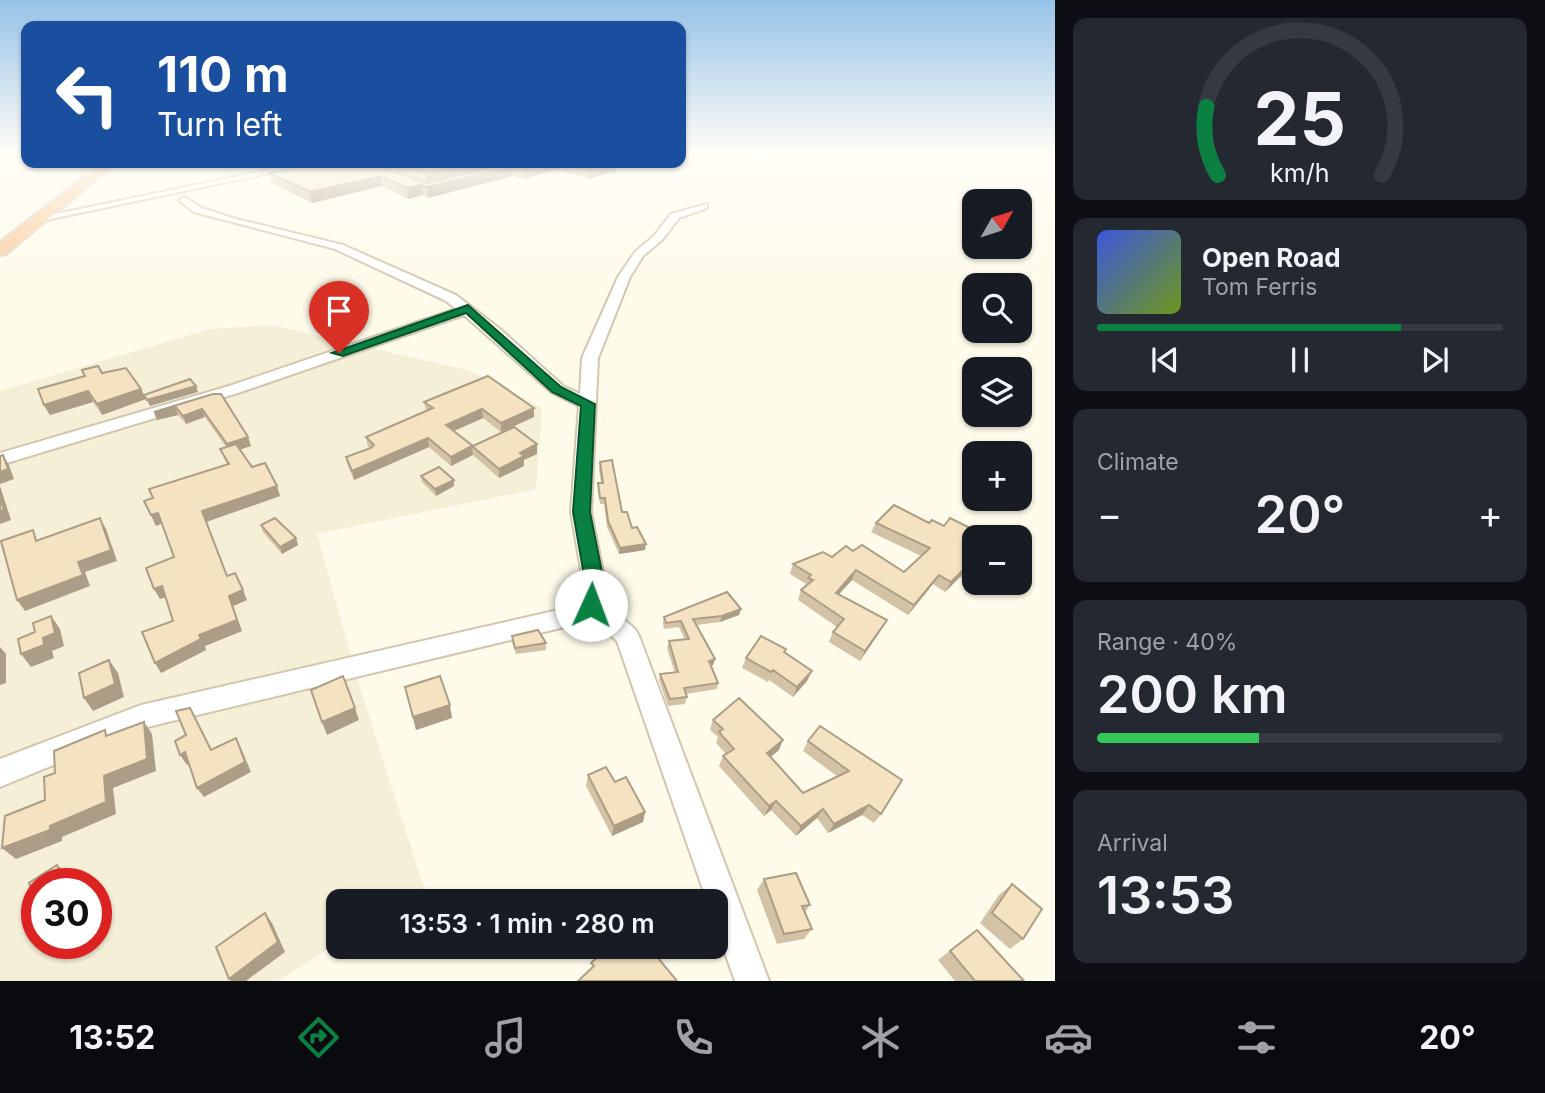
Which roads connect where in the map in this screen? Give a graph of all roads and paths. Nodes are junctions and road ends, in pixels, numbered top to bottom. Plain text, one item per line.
1 (66, 198) edge
2 (143, 198) edge
3 (184, 201) dead end
4 (703, 206) dead end
5 (41, 218) junction
6 (0, 250) edge
7 (468, 309) junction
8 (588, 404) junction
9 (0, 458) edge
10 (591, 605) junction
11 (0, 773) edge
12 (752, 981) edge

1 - 5 highway
2 - 5 street
3 - 7 street
4 - 8 street
5 - 6 highway
7 - 8 street
7 - 9 street
8 - 10 street
10 - 11 street
10 - 12 street

